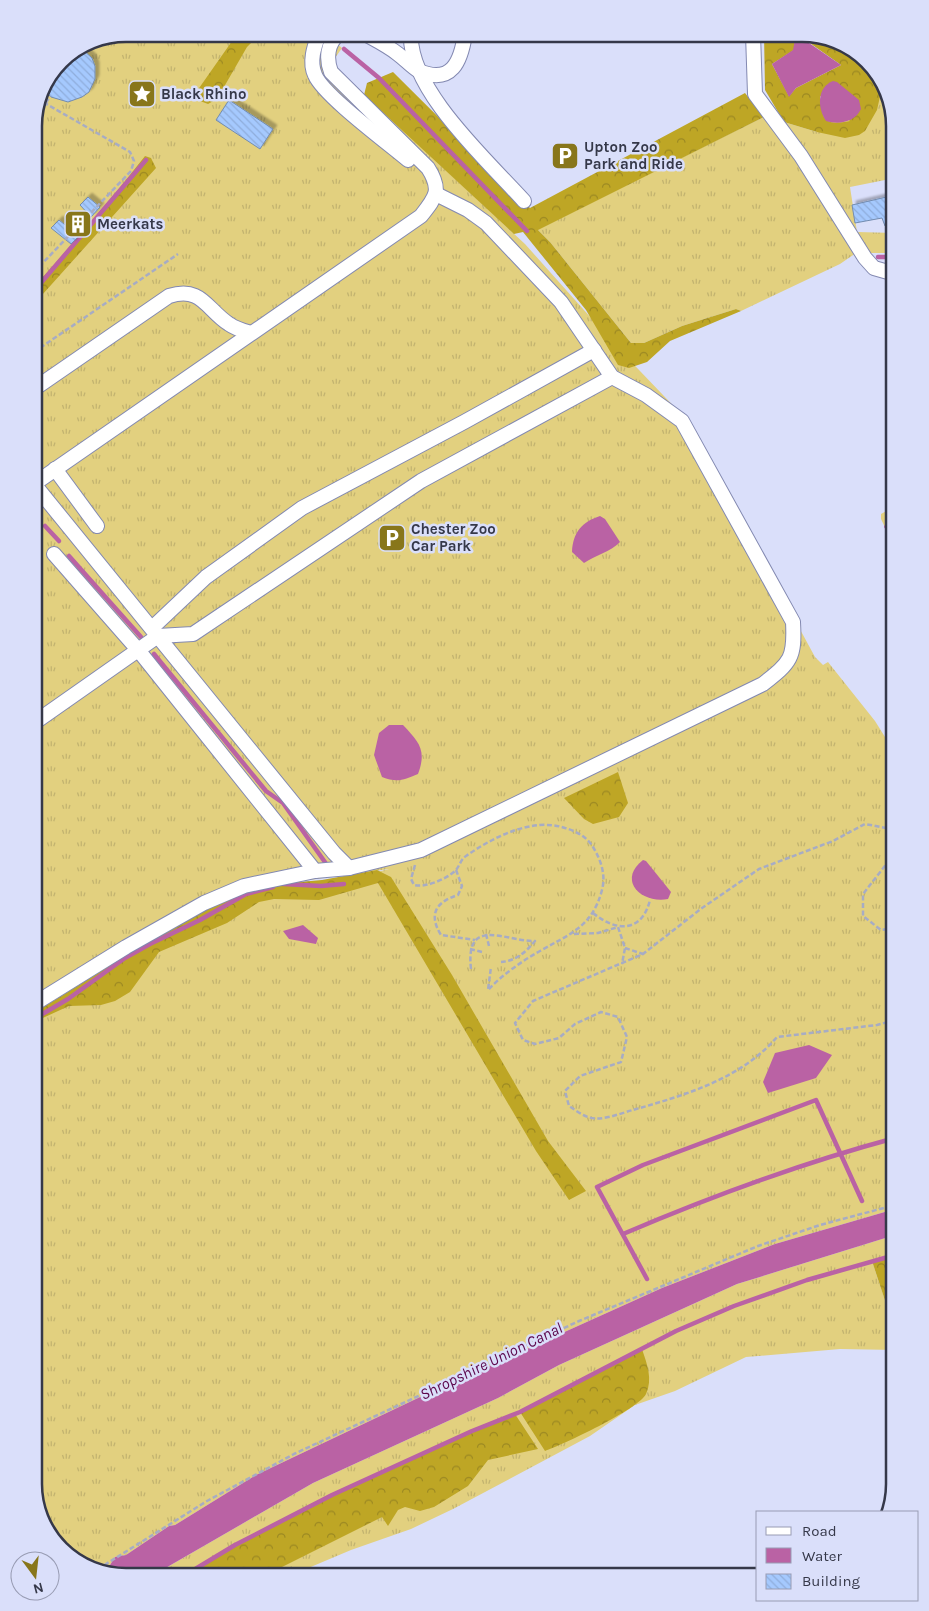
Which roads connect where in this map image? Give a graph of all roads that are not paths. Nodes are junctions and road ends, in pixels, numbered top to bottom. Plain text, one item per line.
1 (316, 42) edge
2 (334, 42) edge
3 (379, 42) edge
4 (413, 42) edge
5 (463, 42) edge
6 (753, 43) edge
7 (418, 70) junction
8 (433, 199) junction
9 (524, 201) dead end
10 (886, 271) edge
11 (251, 333) junction
12 (594, 350) junction
13 (612, 377) junction
14 (43, 383) edge
15 (55, 470) junction
16 (43, 478) edge
17 (43, 495) edge
18 (97, 526) dead end
19 (54, 554) dead end
20 (155, 632) junction
21 (139, 651) junction
22 (43, 717) edge
23 (349, 868) junction
24 (315, 871) junction
25 (42, 999) edge

1 - 8 street
2 - 8 street
3 - 7 street
4 - 7 street
5 - 7 street
6 - 10 street
7 - 9 street
8 - 11 street
8 - 12 street
11 - 14 street
11 - 15 street
12 - 13 street
12 - 20 street
13 - 20 street
13 - 23 street
15 - 16 street
15 - 18 street
17 - 20 street
19 - 21 street
20 - 21 street
20 - 23 street
21 - 22 street
21 - 24 street
23 - 24 street
24 - 25 street

